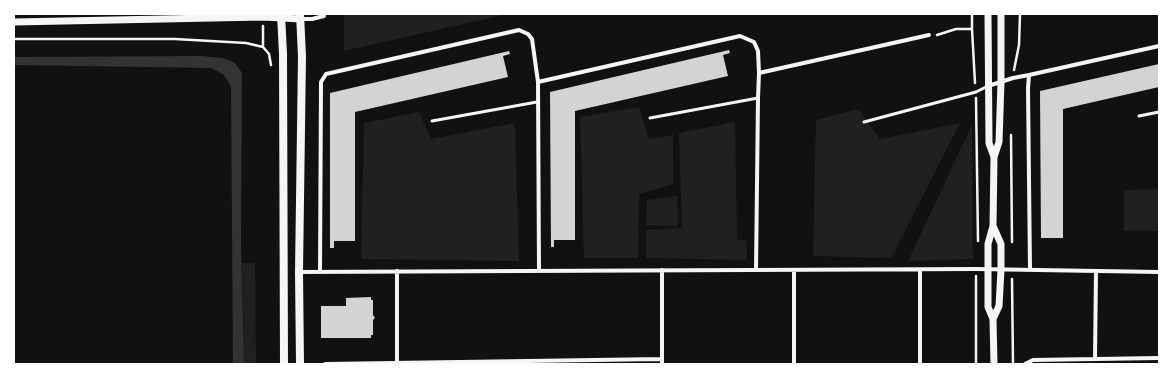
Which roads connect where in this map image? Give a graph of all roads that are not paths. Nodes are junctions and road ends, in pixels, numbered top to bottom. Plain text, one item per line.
1 (324, 14) edge
2 (988, 14) edge
3 (1001, 14) edge
4 (281, 16) edge
5 (300, 16) edge
6 (14, 22) edge
7 (929, 35) road end
8 (1159, 46) edge
9 (759, 73) junction
10 (1029, 75) junction
11 (538, 82) junction
12 (1001, 82) junction
13 (988, 86) junction
14 (758, 98) junction
15 (537, 102) junction
16 (1159, 112) edge
17 (1139, 116) dead end
18 (650, 118) dead end
19 (432, 121) dead end
20 (864, 122) dead end
21 (994, 157) junction
22 (993, 226) junction
23 (987, 269) junction
24 (662, 270) junction
25 (756, 270) junction
26 (794, 270) junction
27 (920, 270) junction
28 (1001, 270) junction
29 (1030, 270) junction
30 (320, 271) junction
31 (397, 271) junction
32 (539, 271) junction
33 (1096, 271) junction
34 (299, 272) junction
35 (1159, 272) edge
36 (993, 319) junction
37 (1159, 358) edge
38 (662, 359) junction
39 (1095, 359) junction
40 (397, 362) junction
41 (284, 364) edge
42 (300, 364) edge
43 (325, 364) edge
44 (662, 364) edge
45 (794, 364) edge
46 (920, 364) edge
47 (994, 364) edge
48 (1025, 364) edge

1 - 5 street
2 - 13 street
3 - 12 street
4 - 5 street
4 - 6 street
4 - 41 main road
5 - 34 main road
7 - 9 street
8 - 10 street
9 - 11 street
9 - 14 street
10 - 12 street
10 - 29 street
11 - 15 street
11 - 30 street
12 - 13 street
12 - 21 street
13 - 20 lane
13 - 21 street
14 - 18 lane
14 - 25 street
15 - 19 lane
15 - 32 street
16 - 17 lane
21 - 22 street
22 - 23 street
22 - 28 street
23 - 27 street
23 - 28 street
23 - 36 street
24 - 25 street
24 - 32 street
24 - 38 street
25 - 26 street
26 - 27 street
26 - 45 street
27 - 46 street
28 - 29 street
28 - 36 street
29 - 33 street
30 - 31 street
30 - 34 street
31 - 32 street
31 - 40 street
33 - 35 street
33 - 39 street
34 - 42 main road
36 - 47 street
37 - 39 street
38 - 40 street
38 - 44 street
39 - 48 street
40 - 43 street

